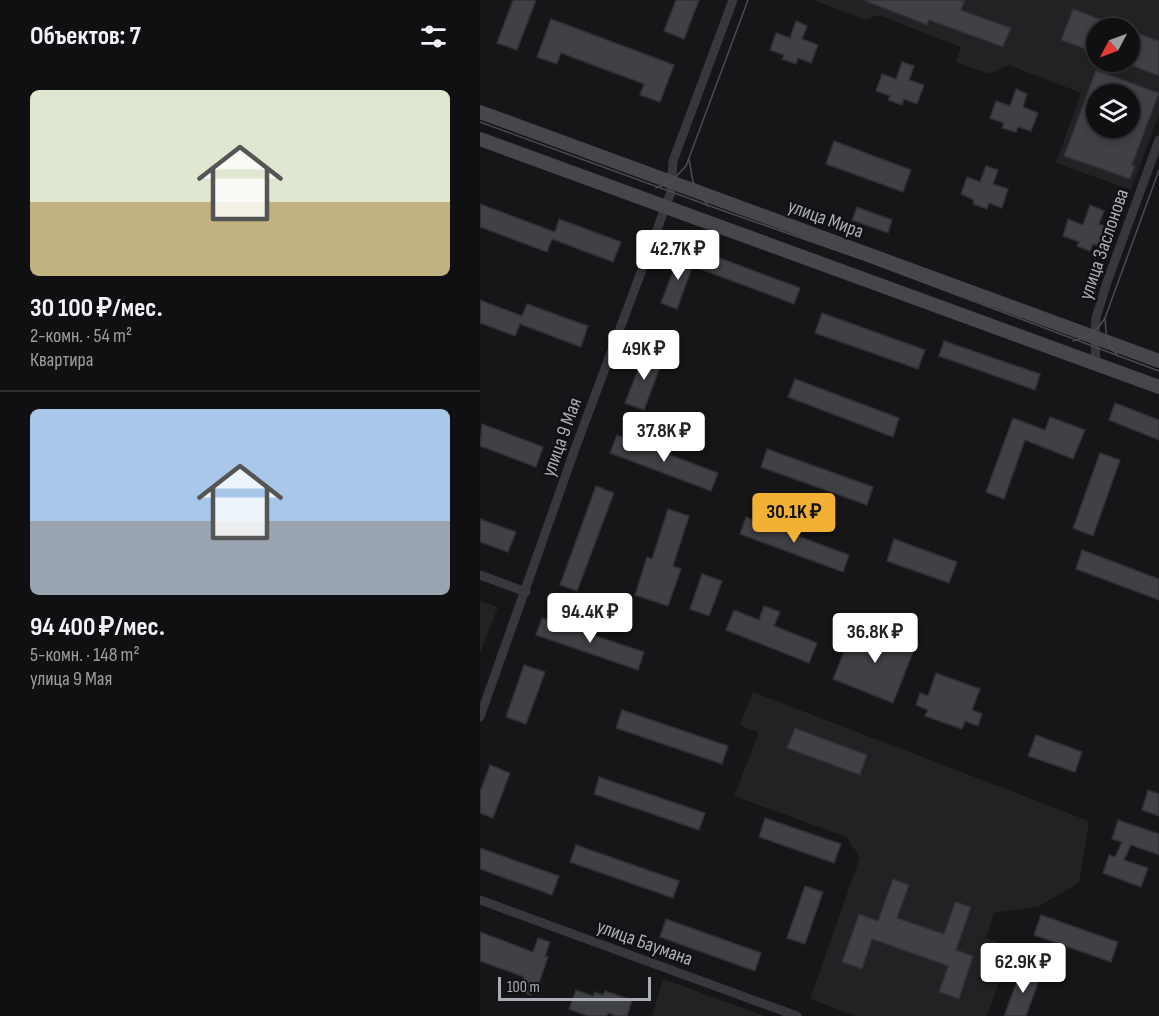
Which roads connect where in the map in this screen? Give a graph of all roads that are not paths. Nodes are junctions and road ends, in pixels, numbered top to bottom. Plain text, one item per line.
1 (733, 0) edge
2 (480, 112) edge
3 (480, 138) edge
4 (1159, 140) edge
5 (671, 182) junction
6 (665, 207) junction
7 (1095, 338) junction
8 (1159, 361) edge
9 (1096, 364) junction
10 (1159, 387) edge
11 (480, 575) edge
12 (526, 592) junction
13 (480, 717) edge
14 (480, 900) edge
15 (797, 1016) edge

1 - 5 street, улица 9 Мая
2 - 5 main road, улица Мира
3 - 6 main road
4 - 7 street, улица Заслонова
5 - 6 street, улица 9 Мая
5 - 7 main road, улица Мира
6 - 9 main road
6 - 12 street, улица 9 Мая
7 - 8 main road, улица Мира
7 - 9 street, улица Заслонова
9 - 10 main road
11 - 12 street
12 - 13 street, улица 9 Мая
14 - 15 street, улица Баумана

